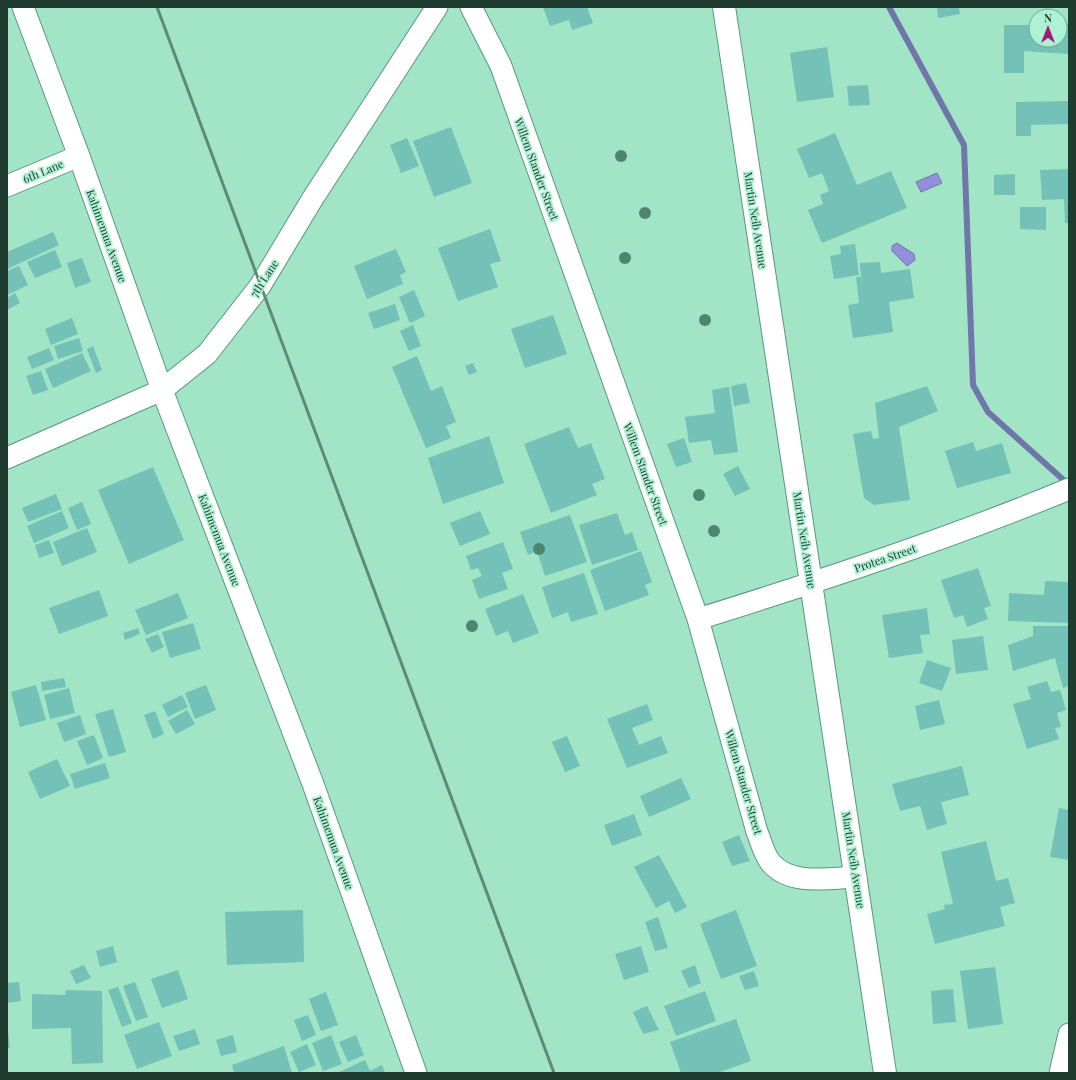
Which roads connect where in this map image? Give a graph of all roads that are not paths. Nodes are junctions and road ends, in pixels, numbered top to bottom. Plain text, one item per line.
1 (23, 7) edge
2 (437, 7) edge
3 (471, 7) edge
4 (724, 7) edge
5 (79, 156) junction
6 (7, 186) edge
7 (162, 390) junction
8 (7, 458) edge
9 (1069, 489) edge
10 (811, 584) junction
11 (698, 619) junction
12 (856, 877) junction
13 (1069, 1034) edge
14 (416, 1073) edge
15 (885, 1073) edge
16 (1060, 1073) edge

1 - 5 street, Kahimemua Avenue
2 - 7 street, 7th Lane
3 - 11 street, Willem Stander Street
4 - 10 main road, Martin Neib Avenue
5 - 6 street, 6th Lane
5 - 7 street, Kahimemua Avenue
7 - 8 street, 7th Lane
7 - 14 street, Kahimemua Avenue
9 - 10 street, Protea Street
10 - 11 street, Protea Street
10 - 12 main road, Martin Neib Avenue
11 - 12 street, Willem Stander Street
12 - 15 main road, Martin Neib Avenue
13 - 16 street

